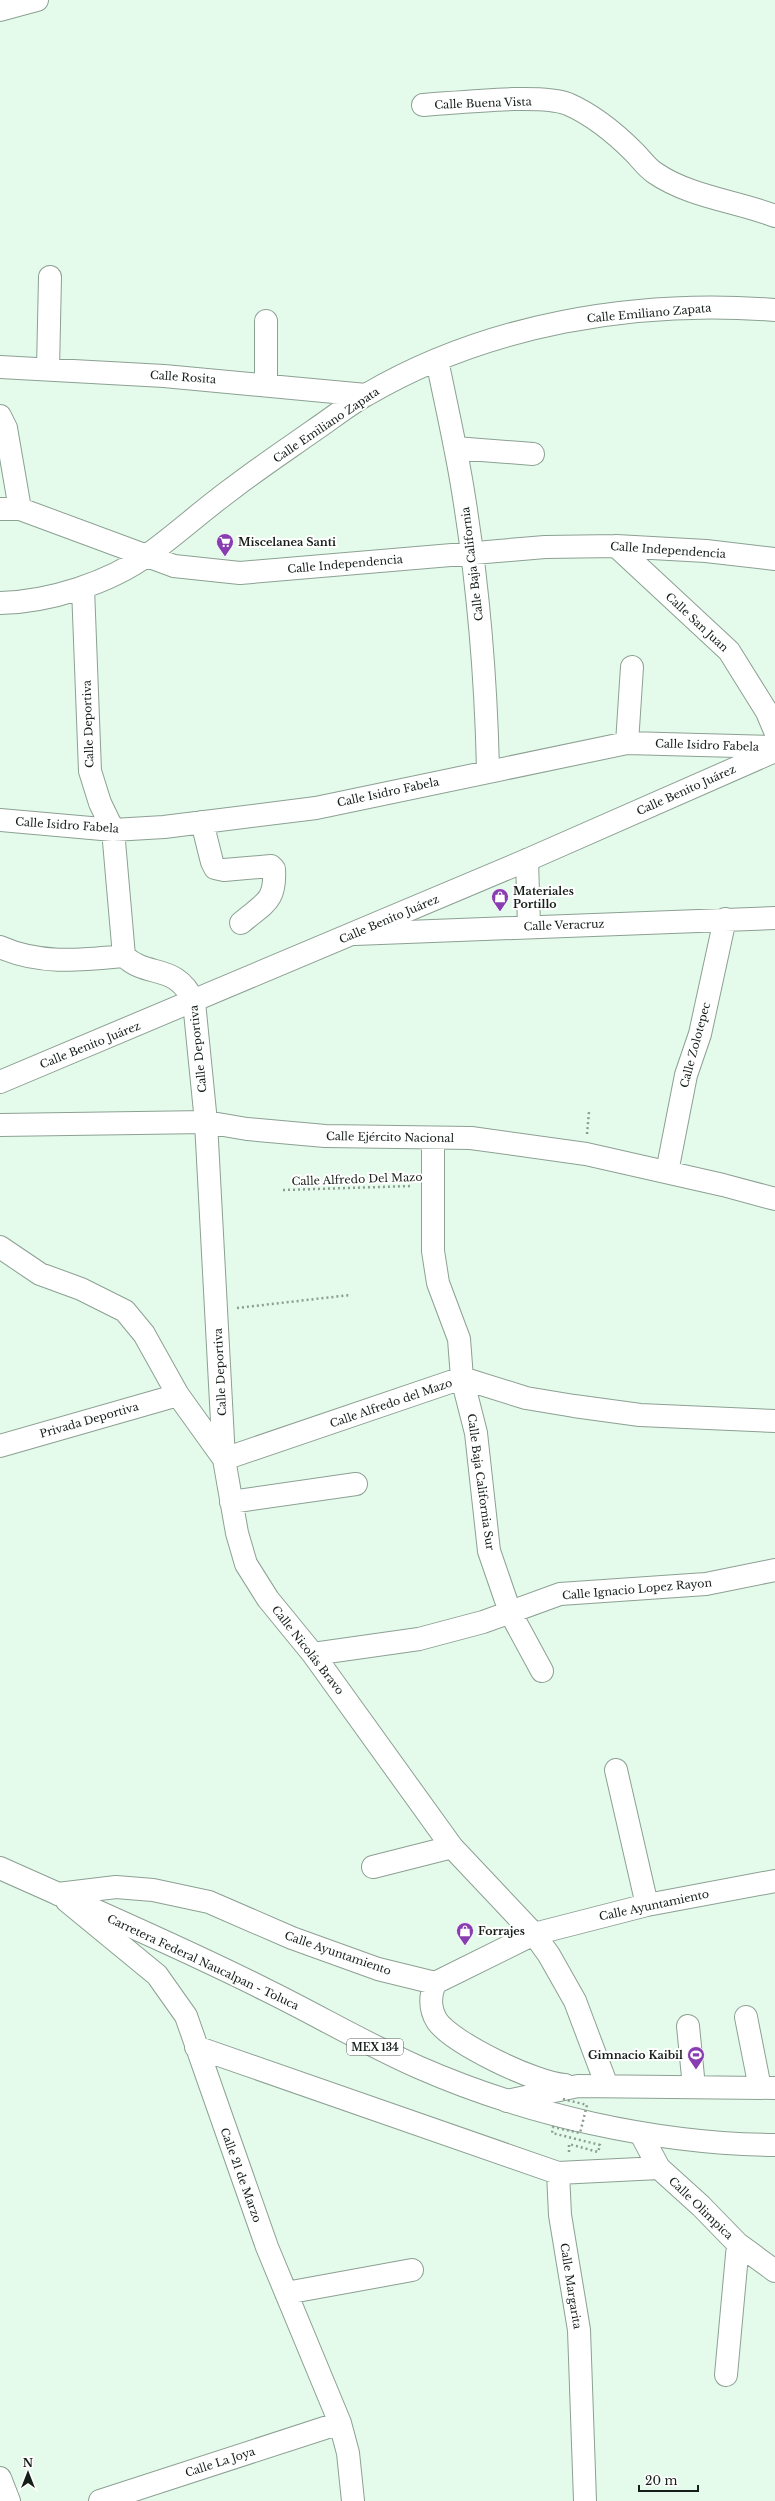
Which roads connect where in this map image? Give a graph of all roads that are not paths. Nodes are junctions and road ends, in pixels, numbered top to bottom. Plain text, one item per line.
1 (38, 0) edge
2 (0, 10) edge
3 (422, 105) dead end
4 (775, 216) edge
5 (50, 277) dead end
6 (775, 310) edge
7 (266, 321) dead end
8 (437, 360) junction
9 (0, 367) edge
10 (48, 369) junction
11 (266, 384) junction
12 (366, 395) junction
13 (0, 416) edge
14 (455, 448) junction
15 (533, 454) dead end
16 (10, 509) edge
17 (616, 546) junction
18 (471, 553) junction
19 (147, 555) junction
20 (775, 559) edge
21 (83, 588) junction
22 (0, 602) edge
23 (632, 667) dead end
24 (775, 731) edge
25 (627, 743) junction
26 (775, 747) edge
27 (775, 751) edge
28 (488, 771) junction
29 (0, 820) edge
30 (202, 822) junction
31 (113, 830) junction
32 (527, 860) junction
33 (775, 918) edge
34 (725, 919) junction
35 (241, 924) dead end
36 (529, 926) junction
37 (354, 934) junction
38 (0, 947) edge
39 (124, 956) junction
40 (194, 1002) junction
41 (0, 1082) edge
42 (206, 1122) junction
43 (0, 1125) edge
44 (433, 1138) junction
45 (667, 1172) junction
46 (775, 1199) edge
47 (0, 1247) edge
48 (462, 1378) junction
49 (178, 1395) junction
50 (775, 1421) edge
51 (0, 1446) edge
52 (224, 1460) junction
53 (356, 1484) dead end
54 (231, 1502) junction
55 (775, 1570) edge
56 (510, 1612) junction
57 (314, 1654) junction
58 (542, 1671) dead end
59 (616, 1770) dead end
60 (452, 1847) junction
61 (373, 1867) dead end
62 (0, 1868) edge
63 (775, 1881) edge
64 (58, 1894) junction
65 (647, 1905) junction
66 (534, 1934) junction
67 (435, 1983) junction
68 (746, 2017) dead end
69 (688, 2026) dead end
70 (196, 2047) junction
71 (607, 2086) junction
72 (694, 2087) junction
73 (768, 2088) edge
74 (570, 2093) junction
75 (508, 2101) junction
76 (641, 2134) junction
77 (775, 2145) edge
78 (659, 2168) junction
79 (558, 2173) junction
80 (738, 2244) junction
81 (412, 2270) dead end
82 (775, 2271) edge
83 (286, 2293) junction
84 (726, 2375) dead end
85 (340, 2424) junction
86 (0, 2478) edge
87 (9, 2501) edge
88 (100, 2501) edge
89 (353, 2501) edge
90 (585, 2501) edge

1 - 2 street
3 - 4 street, Calle Buena Vista
5 - 10 street
6 - 8 street, Calle Emiliano Zapata
7 - 11 street
8 - 12 street, Calle Emiliano Zapata
8 - 14 street, Calle Baja California
9 - 10 street, Calle Rosita
10 - 11 street, Calle Rosita
11 - 12 street, Calle Rosita
12 - 19 street, Calle Emiliano Zapata
13 - 16 street, Calle Independencia
14 - 15 street
14 - 18 street, Calle Baja California
16 - 19 street, Calle Independencia
17 - 18 street, Calle Independencia
17 - 20 street, Calle Independencia
17 - 24 street, Calle San Juan
18 - 19 street, Calle Independencia
18 - 28 street, Calle Baja California
19 - 21 street, Calle Emiliano Zapata
21 - 22 street, Calle Emiliano Zapata
21 - 31 street, Calle Deportiva
23 - 25 street
25 - 26 street, Calle Isidro Fabela
25 - 28 street, Calle Isidro Fabela
27 - 32 street, Calle Benito Juárez
28 - 30 street, Calle Isidro Fabela
29 - 31 street, Calle Isidro Fabela
30 - 31 street, Calle Isidro Fabela
30 - 35 street
31 - 39 street, Calle Deportiva
32 - 36 street
32 - 37 street, Calle Benito Juárez
33 - 34 street, Calle Veracruz
34 - 36 street, Calle Veracruz
34 - 45 street, Calle Zolotepec
36 - 37 street, Calle Veracruz
37 - 40 street, Calle Benito Juárez
38 - 39 street
39 - 40 street, Calle Deportiva
40 - 41 street, Calle Benito Juárez
40 - 42 street, Calle Deportiva
42 - 43 street, Calle Ejército Nacional
42 - 44 street, Calle Ejército Nacional
42 - 52 street, Calle Deportiva
44 - 45 street, Calle Ejército Nacional
44 - 48 street, Calle Baja California Sur
45 - 46 street, Calle Ejército Nacional
47 - 49 street, Calle Nicolás Bravo
48 - 50 street, Calle Alfredo del Mazo
48 - 52 street, Calle Alfredo del Mazo
48 - 56 street, Calle Baja California Sur
49 - 51 street, Privada Deportiva
49 - 52 street, Calle Nicolás Bravo
52 - 54 street, Calle Nicolás Bravo
53 - 54 street
54 - 57 street, Calle Nicolás Bravo
55 - 56 street, Calle Ignacio Lopez Rayon
56 - 57 street, Calle Ignacio Lopez Rayon
56 - 58 street, Calle Baja California Sur
57 - 60 street, Calle Nicolás Bravo
59 - 65 street
60 - 61 street
60 - 66 street, Calle Nicolás Bravo
62 - 64 street, Carretera Federal Naucalpan - Toluca / MEX 134
63 - 65 street, Calle Ayuntamiento
64 - 67 street, Calle Ayuntamiento
64 - 70 street, Calle 21 de Marzo
64 - 75 street, Carretera Federal Naucalpan - Toluca / MEX 134
65 - 66 street, Calle Ayuntamiento
66 - 67 street, Calle Ayuntamiento
66 - 71 street, Calle Nicolás Bravo
67 - 74 street
68 - 73 street
69 - 72 street
70 - 79 street
70 - 83 street, Calle 21 de Marzo
71 - 72 street
71 - 74 street
72 - 73 street
74 - 75 street
75 - 76 street, Carretera Federal Naucalpan - Toluca / MEX 134
76 - 77 street, Carretera Federal Naucalpan - Toluca / MEX 134
76 - 78 street, Calle Olimpica
78 - 79 street
78 - 80 street, Calle Olimpica
79 - 90 street, Calle Margarita
80 - 82 street, Calle Olimpica
80 - 84 street
81 - 83 street
83 - 85 street, Calle 21 de Marzo
85 - 88 street, Calle La Joya
85 - 89 street, Calle 21 de Marzo
86 - 87 street

